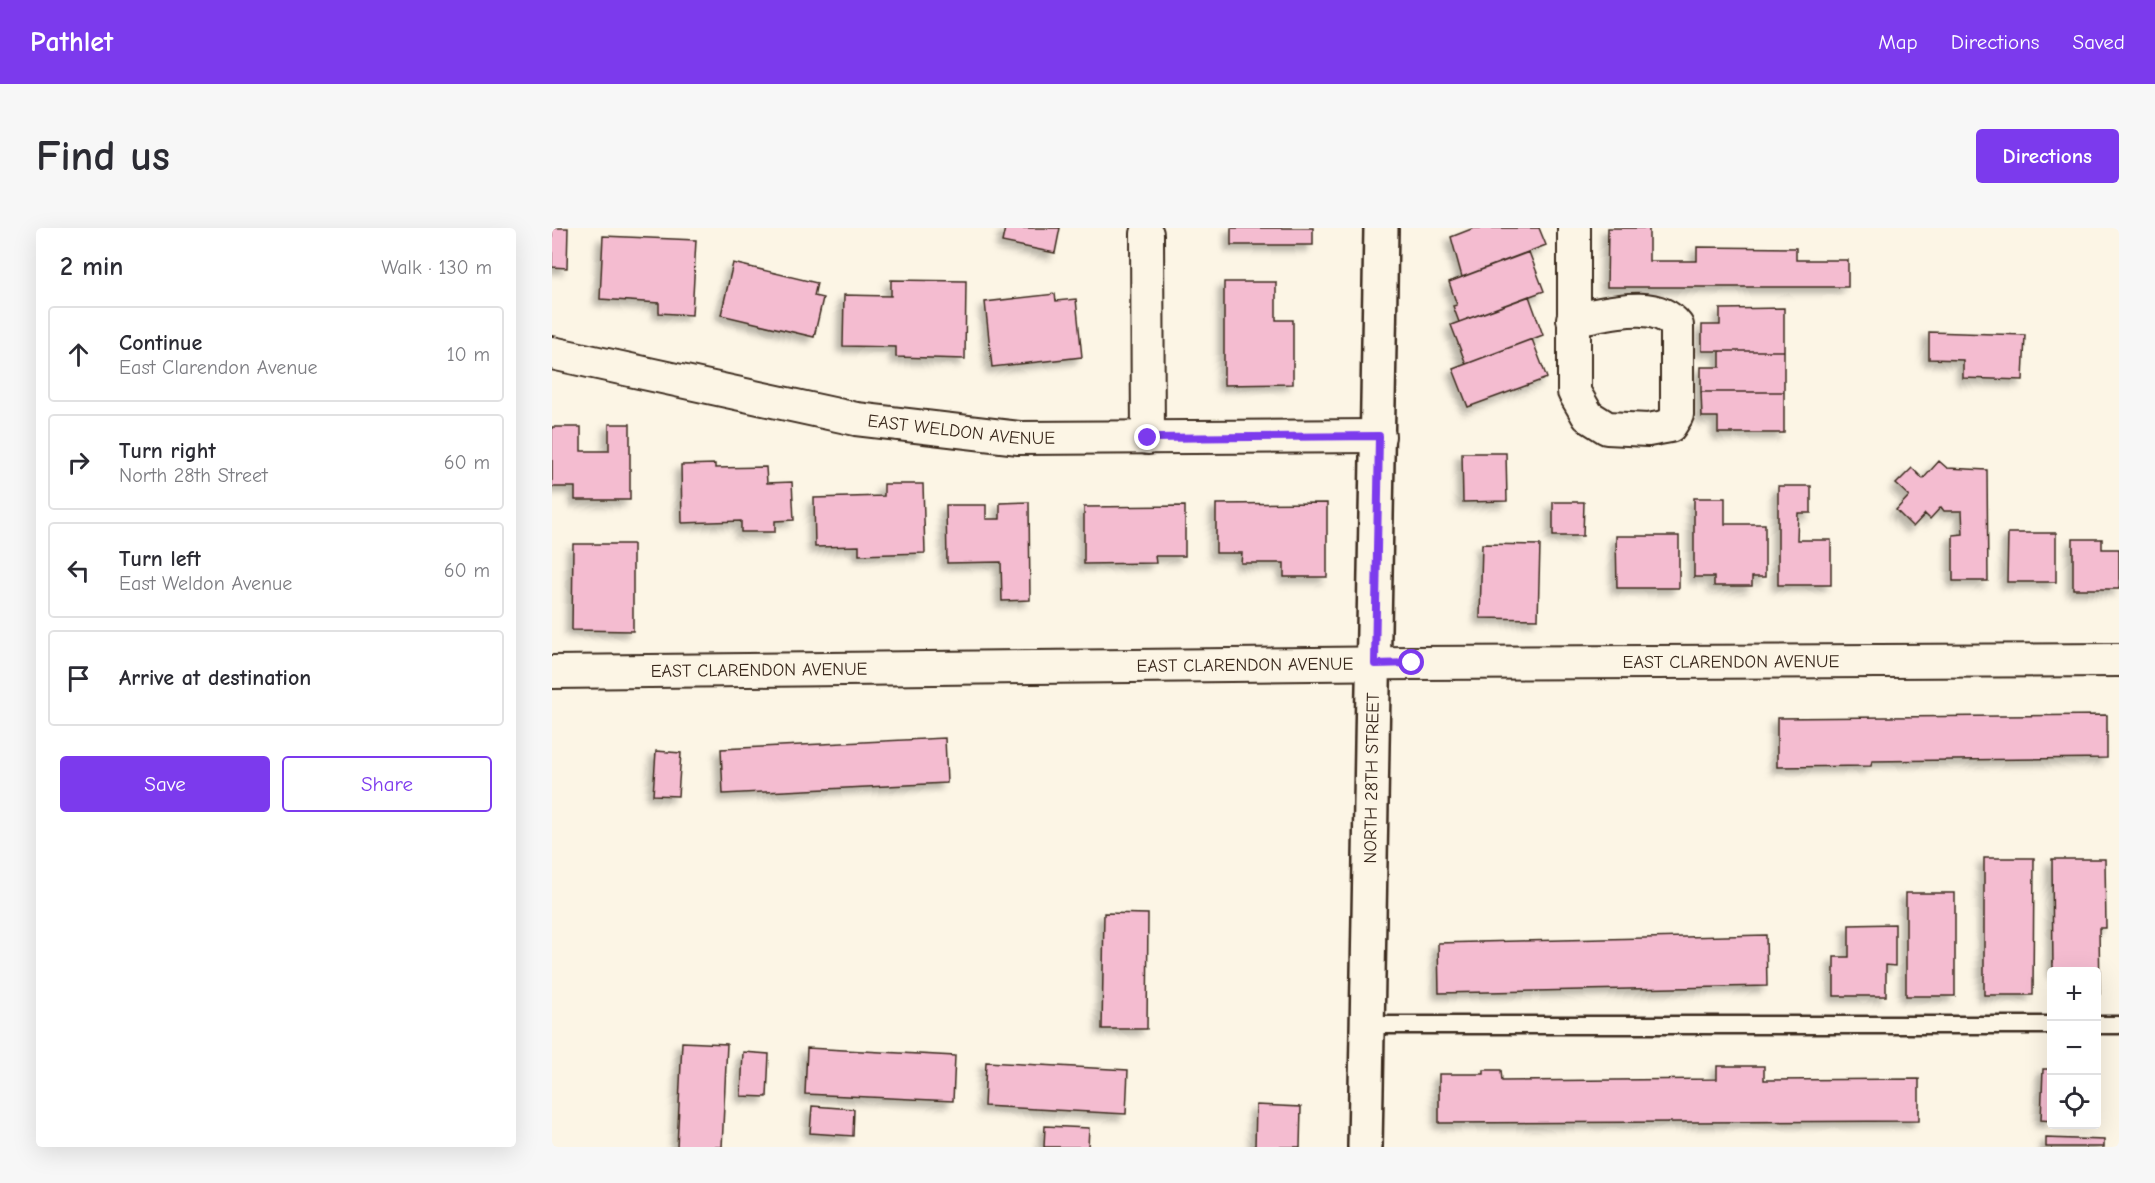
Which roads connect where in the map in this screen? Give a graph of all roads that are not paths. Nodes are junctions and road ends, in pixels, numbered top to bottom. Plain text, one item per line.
1 (1381, 228) edge
2 (1574, 228) edge
3 (1147, 234) dead end
4 (1573, 319) junction
5 (552, 353) edge
6 (1379, 436) junction
7 (1148, 438) junction
8 (2119, 660) edge
9 (1375, 664) junction
10 (552, 672) edge
11 (1368, 1025) junction
12 (2047, 1025) edge
13 (2101, 1025) edge
14 (2119, 1025) edge
15 (1365, 1147) edge

1 - 6 street, NORTH 28TH STREET
2 - 4 street
3 - 7 street
4 - 4 street
5 - 7 street, EAST WELDON AVENUE
6 - 7 street, EAST WELDON AVENUE
6 - 9 street, NORTH 28TH STREET
8 - 9 street, EAST CLARENDON AVENUE
9 - 10 street, EAST CLARENDON AVENUE
9 - 11 street, NORTH 28TH STREET
11 - 12 lane
11 - 15 street, NORTH 28TH STREET
13 - 14 lane

